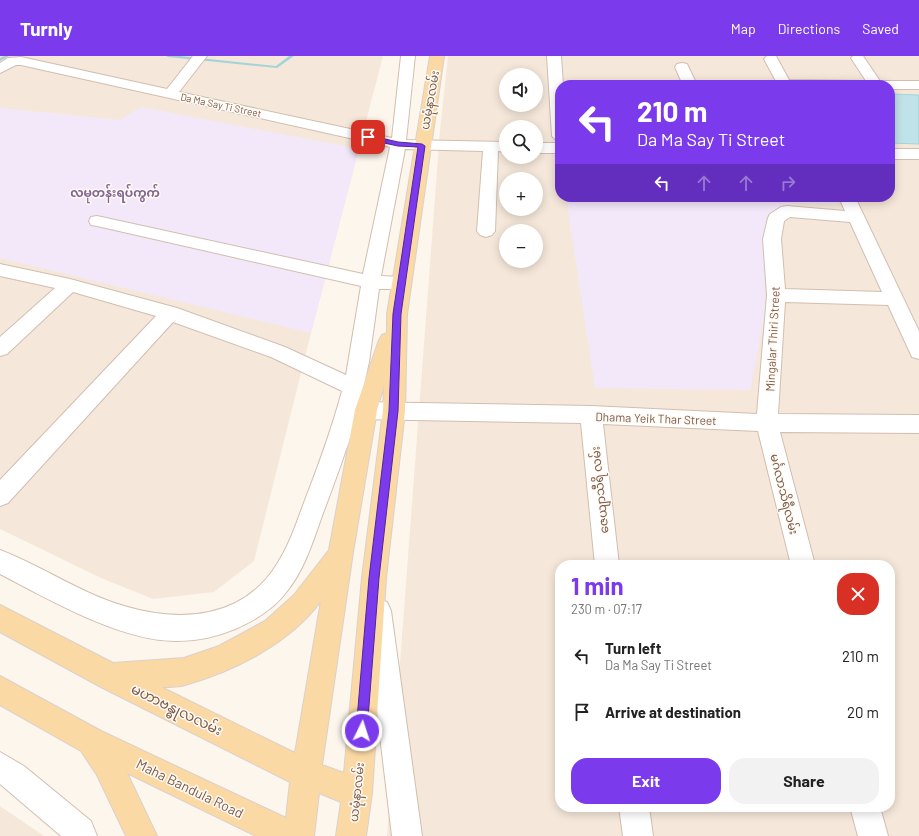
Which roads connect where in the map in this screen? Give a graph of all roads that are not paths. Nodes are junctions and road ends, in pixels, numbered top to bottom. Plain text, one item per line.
1 (408, 56) edge
2 (437, 56) edge
3 (554, 56) edge
4 (858, 58) dead end
5 (771, 59) dead end
6 (197, 60) edge
7 (682, 67) dead end
8 (0, 69) edge
9 (556, 80) edge
10 (688, 80) edge
11 (782, 80) edge
12 (873, 80) edge
13 (895, 85) edge
14 (919, 85) edge
15 (170, 94) junction
16 (398, 144) junction
17 (422, 146) junction
18 (498, 147) edge
19 (543, 148) edge
20 (555, 148) edge
21 (895, 154) edge
22 (919, 154) edge
23 (849, 202) edge
24 (856, 217) junction
25 (97, 221) dead end
26 (486, 232) dead end
27 (0, 270) edge
28 (371, 282) junction
29 (402, 283) junction
30 (70, 285) junction
31 (776, 295) junction
32 (894, 299) junction
33 (170, 313) junction
34 (397, 314) junction
35 (0, 349) edge
36 (919, 352) edge
37 (353, 387) junction
38 (356, 410) junction
39 (394, 411) junction
40 (591, 415) junction
41 (766, 422) junction
42 (919, 424) edge
43 (0, 496) edge
44 (341, 552) junction
45 (607, 560) edge
46 (802, 560) edge
47 (0, 561) edge
48 (374, 578) junction
49 (0, 618) edge
50 (111, 677) junction
51 (0, 690) edge
52 (92, 741) junction
53 (0, 767) edge
54 (306, 774) junction
55 (357, 793) junction
56 (635, 812) edge
57 (867, 812) edge
58 (82, 836) edge
59 (142, 836) edge
60 (289, 836) edge
61 (299, 836) edge
62 (351, 836) edge
63 (407, 836) edge
64 (638, 836) edge
65 (873, 836) edge

1 - 16 street
2 - 17 main road, ယမုံနာလမ်း
3 - 9 street
4 - 12 street
5 - 11 street
6 - 15 street
7 - 10 street
8 - 15 street, Da Ma Say Ti Street
13 - 14 street
15 - 16 street, Da Ma Say Ti Street
16 - 17 street, Da Ma Say Ti Street
16 - 28 street
17 - 18 street, Da Ma Say Ti Street
17 - 29 main road, ယမုံနာလမ်း
18 - 26 street
19 - 20 street
21 - 22 street
23 - 24 street
24 - 31 street, Mingalar Thiri Street
24 - 32 street
25 - 28 street
27 - 30 street
28 - 29 street
28 - 37 street
29 - 34 main road, ယမုံနာလမ်း
30 - 33 street
30 - 35 street
31 - 32 street
31 - 41 street, Mingalar Thiri Street
32 - 36 street
33 - 37 street
33 - 43 street
34 - 38 main road
34 - 39 main road, ယမုံနာလမ်း
37 - 38 street
38 - 39 street, Dhama Yeik Thar Street
38 - 44 main road
38 - 47 street
39 - 40 street, Dhama Yeik Thar Street
39 - 48 main road, ယမုံနာလမ်း
40 - 41 street, Dhama Yeik Thar Street
40 - 45 street, ဇေယျာသီရိ လမ်း
41 - 42 street, Dhama Yeik Thar Street
41 - 46 street, မင်္ဂလာသိရီလမ်း
44 - 50 main road
44 - 54 main road
48 - 55 main road, ယမုံနာလမ်း
48 - 63 street
49 - 50 main road, မဟာဗန္ဓုလလမ်း
50 - 54 main road, မဟာဗန္ဓုလလမ်း
51 - 52 main road, Maha Bandula Road
52 - 59 main road, Maha Bandula Road
52 - 60 main road, Maha Bandula Road
53 - 58 street
54 - 55 main road, မဟာဗန္ဓုလလမ်း
54 - 61 main road
55 - 62 main road, ယမုံနာလမ်း
56 - 64 street
57 - 65 street

